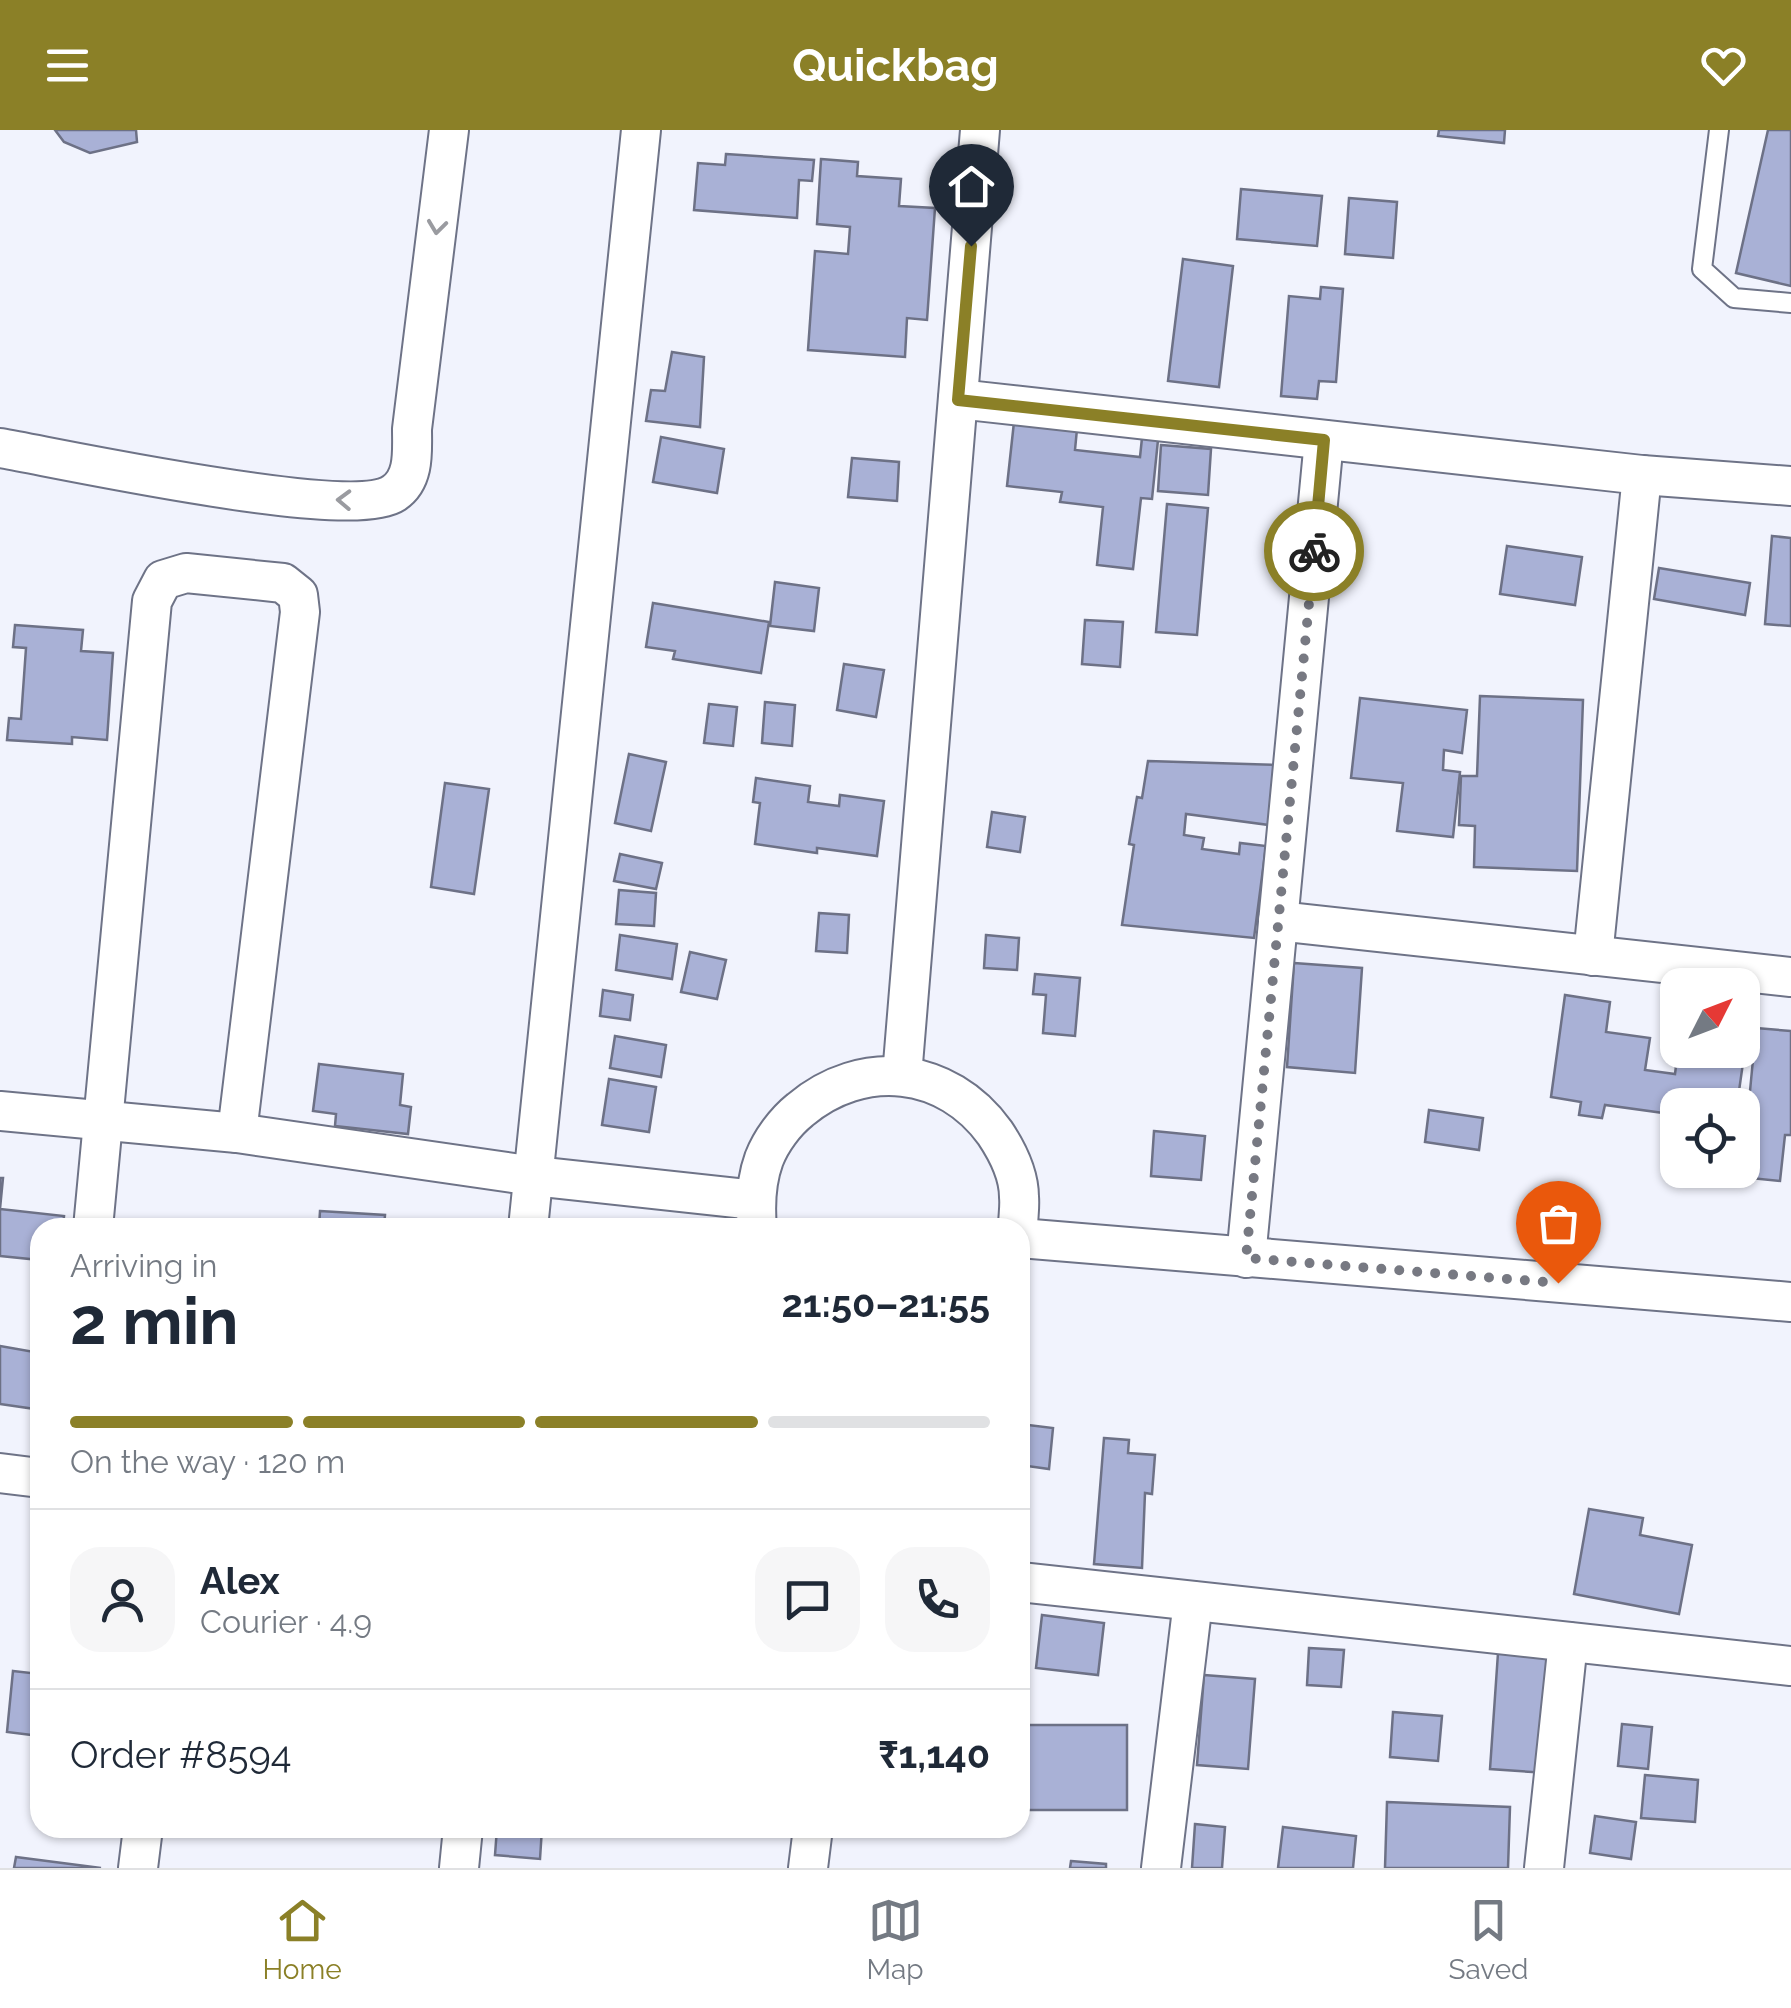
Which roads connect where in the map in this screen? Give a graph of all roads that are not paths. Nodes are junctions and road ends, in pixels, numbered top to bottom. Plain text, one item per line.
1 (449, 130) edge
2 (641, 130) edge
3 (980, 130) edge
4 (1719, 130) edge
5 (1791, 303) edge
6 (958, 400) junction
7 (1324, 440) junction
8 (0, 448) edge
9 (1642, 475) junction
10 (1791, 486) edge
11 (1278, 921) junction
12 (1594, 956) junction
13 (1791, 977) edge
14 (902, 1076) junction
15 (0, 1112) edge
16 (104, 1122) junction
17 (237, 1133) junction
18 (534, 1176) junction
19 (756, 1214) edge
20 (95, 1218) edge
21 (529, 1218) edge
22 (1019, 1218) edge
23 (1030, 1239) edge
24 (1246, 1258) junction
25 (1791, 1302) edge
26 (0, 1473) edge
27 (30, 1477) edge
28 (1030, 1583) edge
29 (1193, 1600) junction
30 (1568, 1642) junction
31 (1791, 1666) edge
32 (141, 1838) edge
33 (462, 1838) edge
34 (812, 1838) edge
35 (138, 1868) edge
36 (458, 1868) edge
37 (808, 1868) edge
38 (1161, 1868) edge
39 (1544, 1868) edge

1 -> 8 street
2 - 18 street
3 - 6 street
4 - 5 lane
6 - 7 street
6 - 14 street
7 - 9 street
7 - 11 street
9 - 10 street
9 - 12 street
11 - 12 street
11 - 24 street
12 - 13 street
14 - 19 street
14 - 22 street
15 - 16 street
16 - 17 street
16 - 17 street
16 - 20 street
17 - 18 street
18 - 19 street
18 - 21 street
23 - 24 street
24 - 25 street
26 - 27 street
28 - 29 street
29 - 30 street
29 - 38 street
30 - 31 street
30 - 39 street
32 - 35 street
33 - 36 street
34 - 37 street

